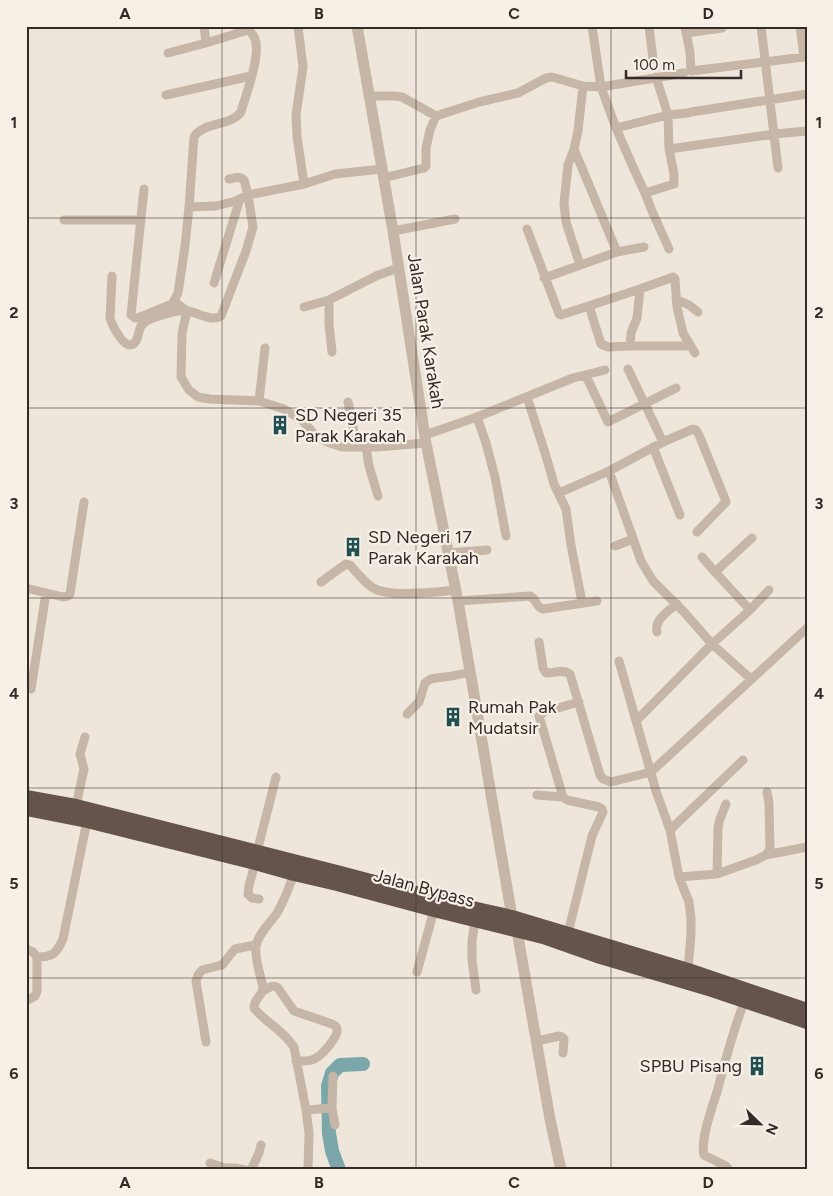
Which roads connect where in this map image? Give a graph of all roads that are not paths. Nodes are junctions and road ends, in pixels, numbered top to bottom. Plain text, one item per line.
1 (204, 26) edge
2 (298, 26) edge
3 (357, 26) edge
4 (592, 26) edge
5 (649, 26) edge
6 (761, 26) edge
7 (800, 26) edge
8 (724, 27) edge
9 (247, 28) edge
10 (685, 30) edge
11 (206, 43) junction
12 (168, 53) dead end
13 (806, 57) edge
14 (653, 58) dead end
15 (766, 63) junction
16 (684, 72) dead end
17 (251, 76) junction
18 (656, 77) junction
19 (583, 86) junction
20 (601, 87) junction
21 (807, 94) edge
22 (166, 95) dead end
23 (368, 96) junction
24 (771, 98) junction
25 (668, 115) junction
26 (436, 116) junction
27 (616, 128) junction
28 (807, 131) edge
29 (774, 134) junction
30 (574, 149) junction
31 (669, 149) junction
32 (778, 168) dead end
33 (382, 174) junction
34 (229, 179) dead end
35 (304, 184) junction
36 (144, 189) dead end
37 (645, 193) junction
38 (248, 194) junction
39 (239, 199) junction
40 (189, 207) junction
41 (64, 220) dead end
42 (141, 220) junction
43 (455, 220) dead end
44 (527, 229) dead end
45 (393, 231) junction
46 (644, 247) dead end
47 (668, 249) dead end
48 (617, 252) junction
49 (580, 265) junction
50 (398, 268) junction
51 (112, 276) dead end
52 (544, 278) junction
53 (214, 283) dead end
54 (640, 290) junction
55 (676, 298) junction
56 (329, 300) junction
57 (174, 302) junction
58 (589, 306) junction
59 (304, 307) dead end
60 (187, 310) junction
61 (698, 312) dead end
62 (630, 346) junction
63 (265, 348) dead end
64 (332, 352) dead end
65 (628, 369) dead end
66 (605, 370) dead end
67 (586, 376) junction
68 (676, 388) dead end
69 (526, 397) junction
70 (259, 401) junction
71 (348, 402) dead end
72 (645, 403) junction
73 (477, 417) junction
74 (426, 439) junction
75 (663, 442) junction
76 (361, 447) junction
77 (653, 448) junction
78 (609, 470) junction
79 (559, 493) junction
80 (378, 496) dead end
81 (84, 502) dead end
82 (680, 515) dead end
83 (697, 532) dead end
84 (506, 536) dead end
85 (633, 538) junction
86 (752, 538) dead end
87 (615, 546) dead end
88 (487, 550) dead end
89 (448, 553) junction
90 (702, 557) dead end
91 (715, 572) junction
92 (321, 582) dead end
93 (26, 588) edge
94 (769, 590) dead end
95 (46, 593) junction
96 (457, 596) junction
97 (597, 601) dead end
98 (582, 602) junction
99 (676, 604) junction
100 (750, 610) junction
101 (807, 628) edge
102 (657, 632) dead end
103 (539, 642) dead end
104 (712, 644) junction
105 (26, 647) edge
106 (37, 648) junction
107 (619, 661) dead end
108 (470, 672) junction
109 (751, 679) junction
110 (31, 689) dead end
111 (579, 702) junction
112 (407, 714) dead end
113 (637, 720) junction
114 (85, 738) dead end
115 (743, 760) dead end
116 (651, 772) junction
117 (276, 777) dead end
118 (766, 792) dead end
119 (537, 795) dead end
120 (26, 797) edge
121 (563, 797) junction
122 (726, 804) dead end
123 (76, 806) junction
124 (26, 808) edge
125 (87, 821) junction
126 (670, 830) junction
127 (201, 844) junction
128 (807, 847) edge
129 (766, 855) junction
130 (256, 858) junction
131 (294, 874) junction
132 (717, 874) junction
133 (679, 877) junction
134 (259, 898) dead end
135 (434, 910) junction
136 (512, 917) junction
137 (475, 920) junction
138 (517, 931) junction
139 (568, 933) junction
140 (256, 945) junction
141 (26, 949) edge
142 (37, 957) junction
143 (688, 970) junction
144 (417, 972) dead end
145 (263, 990) junction
146 (476, 990) dead end
147 (26, 1000) edge
148 (745, 1000) junction
149 (807, 1010) edge
150 (807, 1022) edge
151 (537, 1041) junction
152 (206, 1042) dead end
153 (563, 1053) dead end
154 (296, 1061) junction
155 (333, 1076) dead end
156 (328, 1108) junction
157 (306, 1110) junction
158 (335, 1125) dead end
159 (261, 1145) dead end
160 (210, 1163) dead end
161 (245, 1170) edge
162 (251, 1170) edge
163 (308, 1170) edge
164 (561, 1170) edge
165 (729, 1170) edge

1 - 11 street
2 - 35 street
3 - 23 street, Jalan Parak Karakah
4 - 20 street
5 - 14 street
6 - 15 street
7 - 13 street
8 - 10 street
9 - 11 street
9 - 17 street
10 - 15 street
11 - 12 street
13 - 15 street
15 - 24 street
16 - 18 street
17 - 22 street
17 - 40 street
18 - 20 street
18 - 25 street
19 - 20 street
19 - 26 street
19 - 30 street
20 - 27 street
21 - 24 street
23 - 26 street
23 - 33 street, Jalan Parak Karakah
24 - 25 street
24 - 29 street
25 - 27 street
25 - 31 street
26 - 33 street
27 - 37 street
28 - 29 street
29 - 31 street
29 - 32 street
30 - 48 street
30 - 49 street
31 - 37 street
33 - 35 street
33 - 45 street, Jalan Parak Karakah
34 - 38 street
35 - 38 street
36 - 42 street
37 - 47 street
38 - 39 street
38 - 60 street
39 - 40 street
39 - 53 street
40 - 57 street
41 - 42 street
42 - 57 street
43 - 45 street
44 - 52 street
45 - 50 street, Jalan Parak Karakah
46 - 48 street
48 - 49 street
49 - 52 street
50 - 56 street
50 - 74 street, Jalan Parak Karakah
51 - 60 street
52 - 58 street
54 - 55 street
54 - 58 street
54 - 62 street
55 - 61 street
55 - 62 street
56 - 59 street
56 - 64 street
57 - 60 street
58 - 62 street
60 - 70 street
63 - 70 street
65 - 72 street
66 - 67 street
67 - 69 street
67 - 72 street
68 - 72 street
69 - 73 street
69 - 79 street
70 - 76 street
71 - 76 street
72 - 75 street
73 - 74 street
73 - 84 street
74 - 76 street
74 - 89 street, Jalan Parak Karakah
75 - 77 street
75 - 83 street
76 - 80 street
77 - 78 street
77 - 82 street
78 - 79 street
78 - 85 street
79 - 98 street
81 - 95 street
85 - 87 street
85 - 99 street
86 - 91 street
88 - 89 street
89 - 96 street, Jalan Parak Karakah
90 - 91 street
91 - 100 street
92 - 96 street
93 - 95 street
94 - 100 street
95 - 106 street
96 - 98 street
96 - 108 street, Jalan Parak Karakah
97 - 98 street
99 - 102 street
99 - 104 street
100 - 104 street
101 - 109 street
103 - 111 street
104 - 109 street
104 - 113 street
105 - 106 street
106 - 110 street
107 - 113 street
108 - 112 street
108 - 136 street, Jalan Parak Karakah
109 - 116 street
111 - 116 street
111 - 121 street
113 - 116 street
114 - 123 street
115 - 126 street
116 - 126 street
117 - 130 street
118 - 129 street
119 - 121 street
120 - 123 highway
121 - 139 street
122 - 132 street
123 - 127 highway
124 - 125 highway
125 - 127 highway
125 - 142 street
126 - 133 street
127 - 130 highway
128 - 129 street
129 - 132 street
130 - 131 highway, Jalan Bypass
130 - 134 street
130 - 136 highway
131 - 135 highway, Jalan Bypass
131 - 140 street
132 - 133 street
133 - 143 street
135 - 137 highway, Jalan Bypass
135 - 144 street
136 - 138 street, Jalan Parak Karakah
136 - 139 highway
137 - 138 highway, Jalan Bypass
137 - 146 street
138 - 148 highway, Jalan Bypass
138 - 151 street, Jalan Parak Karakah
139 - 143 highway
140 - 145 street
140 - 152 street
141 - 142 street
142 - 147 street
143 - 149 highway
145 - 154 street
145 - 154 street
148 - 150 highway, Jalan Bypass
148 - 165 street
151 - 153 street
151 - 164 street, Jalan Parak Karakah
154 - 157 street
155 - 156 street
156 - 157 street
156 - 158 street
157 - 163 street
159 - 162 street
160 - 161 street

